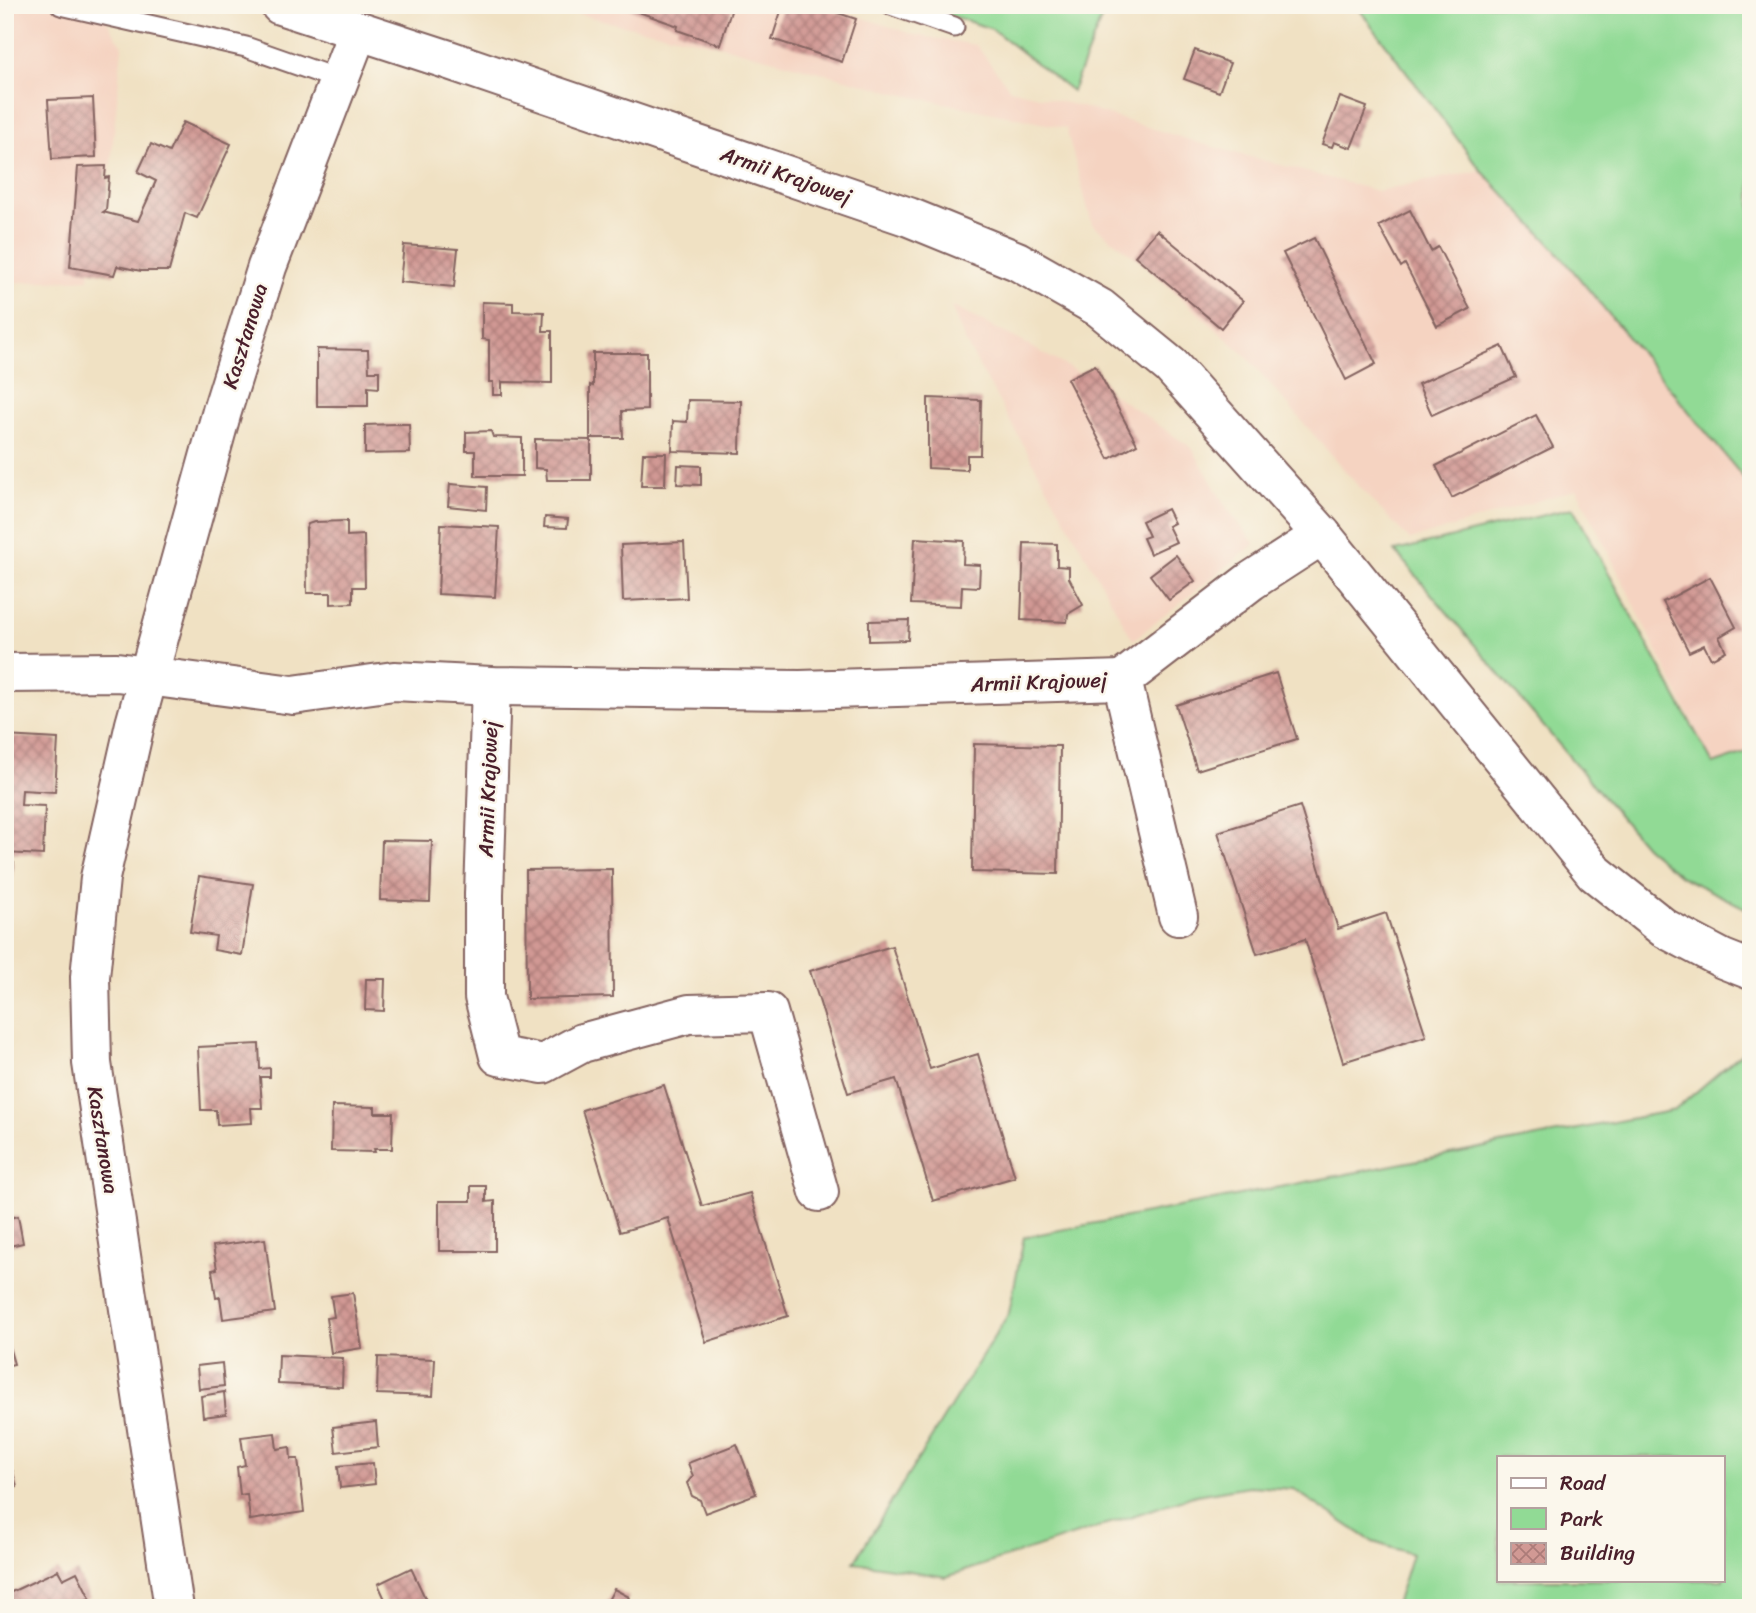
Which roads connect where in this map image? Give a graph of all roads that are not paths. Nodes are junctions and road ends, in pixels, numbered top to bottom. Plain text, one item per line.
1 (61, 5) edge
2 (280, 5) edge
3 (891, 5) edge
4 (363, 18) edge
5 (954, 27) dead end
6 (340, 80) junction
7 (1322, 535) junction
8 (5, 673) edge
9 (149, 675) junction
10 (1122, 680) junction
11 (491, 686) junction
12 (1178, 916) dead end
13 (1751, 970) edge
14 (819, 1192) dead end
15 (174, 1608) edge

1 - 6 lane
2 - 4 street, Armii Krajowej
3 - 5 lane
4 - 6 street, Kasztanowa
4 - 7 street, Armii Krajowej
6 - 9 street, Kasztanowa
7 - 10 street, Armii Krajowej
7 - 13 street, Armii Krajowej
8 - 9 street
9 - 11 street
9 - 15 street, Kasztanowa
10 - 11 street, Armii Krajowej
10 - 12 street, Armii Krajowej
11 - 14 street, Armii Krajowej

